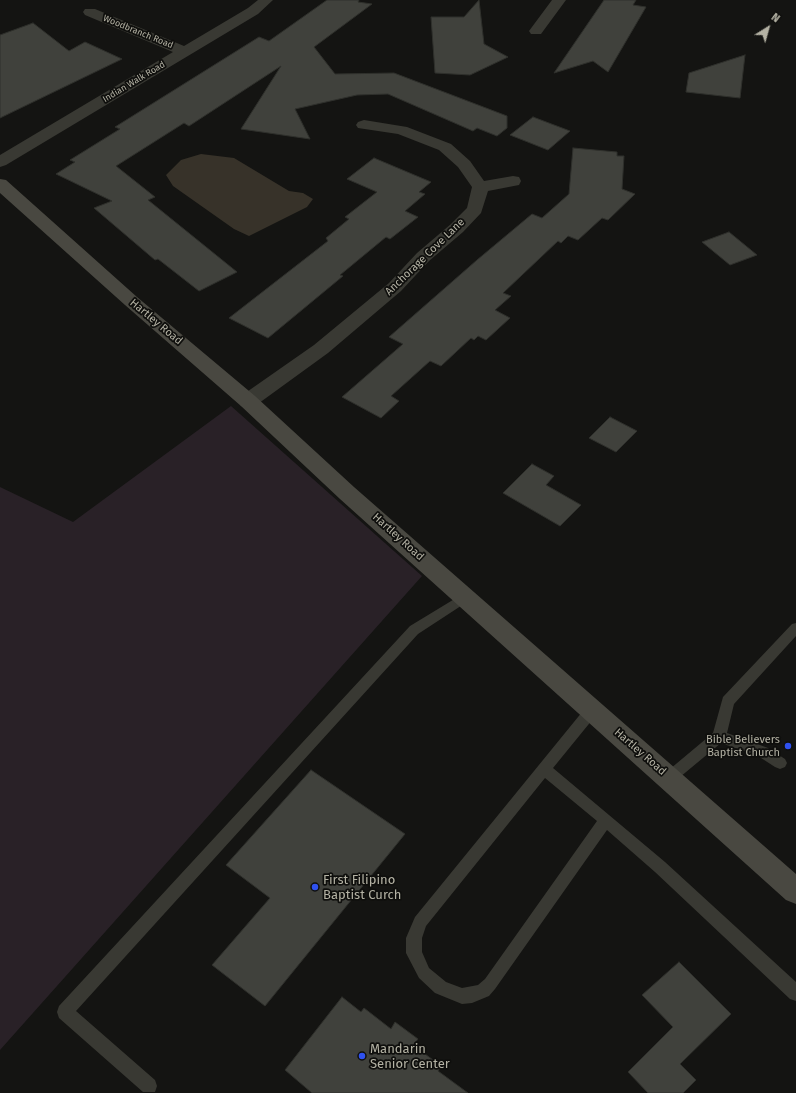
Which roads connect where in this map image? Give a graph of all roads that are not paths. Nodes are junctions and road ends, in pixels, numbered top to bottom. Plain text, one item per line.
1 (266, 0) edge
2 (559, 0) edge
3 (90, 12) dead end
4 (536, 31) dead end
5 (186, 52) junction
6 (364, 125) dead end
7 (0, 162) edge
8 (513, 181) dead end
9 (0, 184) edge
10 (480, 187) junction
11 (248, 401) junction
12 (466, 597) junction
13 (796, 628) edge
14 (592, 710) junction
15 (719, 736) junction
16 (780, 763) dead end
17 (544, 769) junction
18 (669, 778) junction
19 (606, 820) junction
20 (795, 888) edge
21 (796, 993) edge
22 (149, 1086) dead end

1 - 5 street, Indian Walk Road
2 - 4 street
3 - 5 street, Woodbranch Road
5 - 7 street, Indian Walk Road
6 - 10 street
8 - 10 street
9 - 11 street, Hartley Road
10 - 11 street, Anchorage Cove Lane
11 - 12 street, Hartley Road
12 - 14 street, Hartley Road
12 - 22 lane
13 - 15 lane
14 - 17 lane
14 - 18 street, Hartley Road
15 - 16 lane
15 - 18 lane
17 - 19 lane
17 - 19 lane
18 - 20 street, Hartley Road
19 - 21 lane

